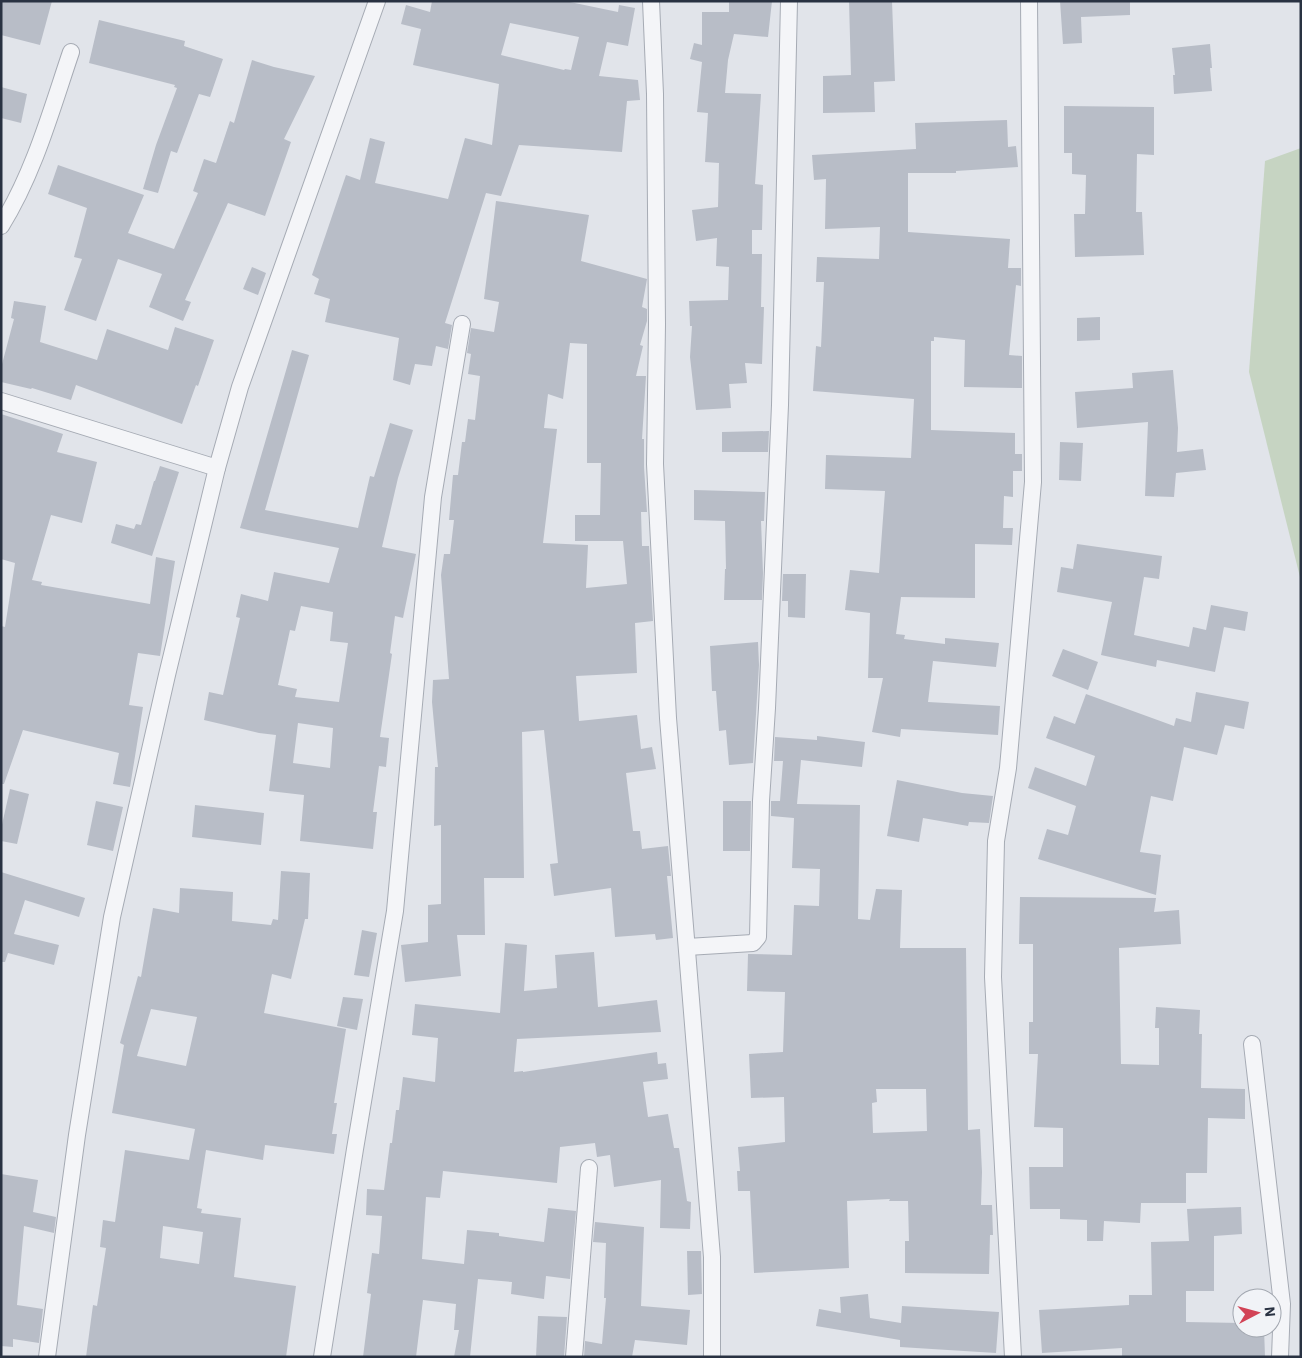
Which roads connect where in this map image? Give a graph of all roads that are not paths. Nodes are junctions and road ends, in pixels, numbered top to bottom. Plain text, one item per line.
1 (377, 1) edge
2 (652, 1) edge
3 (789, 1) edge
4 (1029, 1) edge
5 (71, 52) dead end
6 (1, 226) edge
7 (462, 324) dead end
8 (1, 401) edge
9 (217, 468) junction
10 (687, 947) junction
11 (1252, 1044) dead end
12 (589, 1168) dead end
13 (47, 1357) edge
14 (322, 1357) edge
15 (574, 1357) edge
16 (712, 1357) edge
17 (1013, 1357) edge
18 (1280, 1357) edge

1 - 9 street
2 - 10 street
3 - 10 street
4 - 17 street
5 - 6 street
7 - 14 street
8 - 9 street
9 - 13 street
10 - 16 street
11 - 18 street
12 - 15 street

